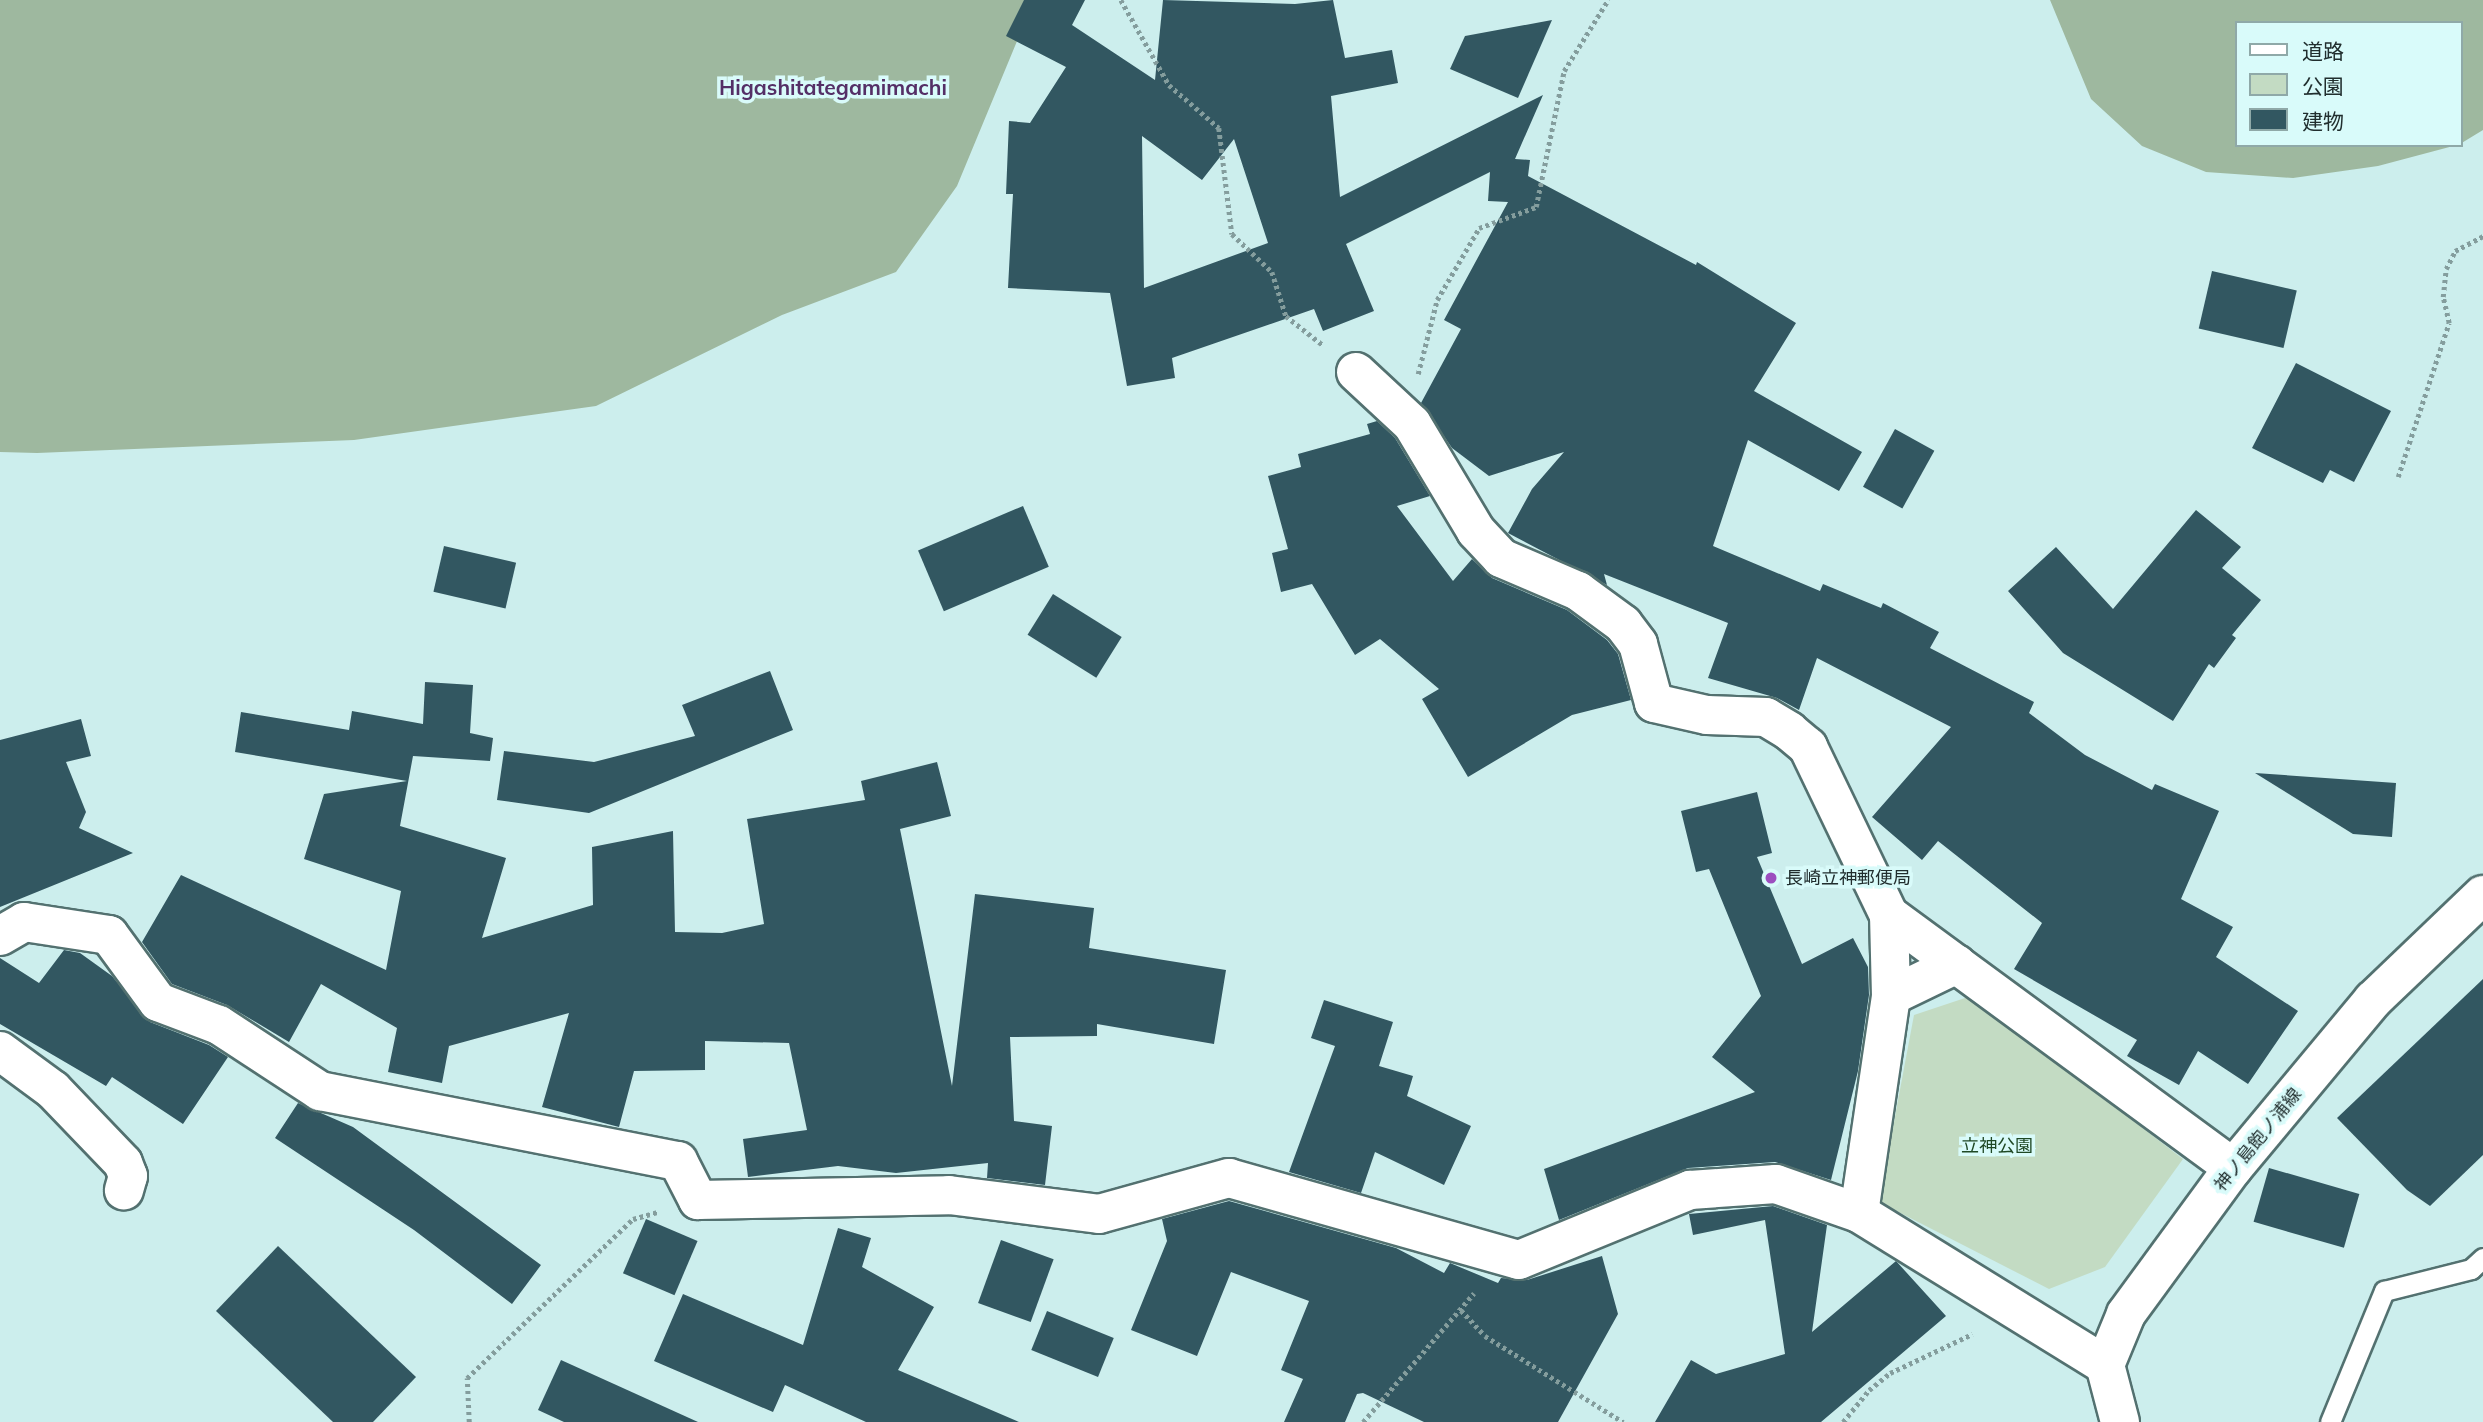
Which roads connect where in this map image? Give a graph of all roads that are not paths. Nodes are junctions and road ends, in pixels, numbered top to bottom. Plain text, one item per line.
1 (1356, 372) road end
2 (2483, 895) edge
3 (1889, 915) junction
4 (0, 936) edge
5 (1957, 964) junction
6 (1891, 996) junction
7 (0, 1051) edge
8 (2233, 1168) junction
9 (124, 1190) dead end
10 (1859, 1213) junction
11 (2483, 1258) edge
12 (2105, 1366) junction
13 (2119, 1422) edge
14 (2330, 1422) edge

1 - 3 street
2 - 8 street, 神ノ島飽ノ浦線
3 - 5 street
3 - 6 street
4 - 10 street
5 - 6 street
5 - 8 street
6 - 10 street
7 - 9 street
8 - 12 street, 神ノ島飽ノ浦線
10 - 12 street
11 - 14 lane
12 - 13 street

